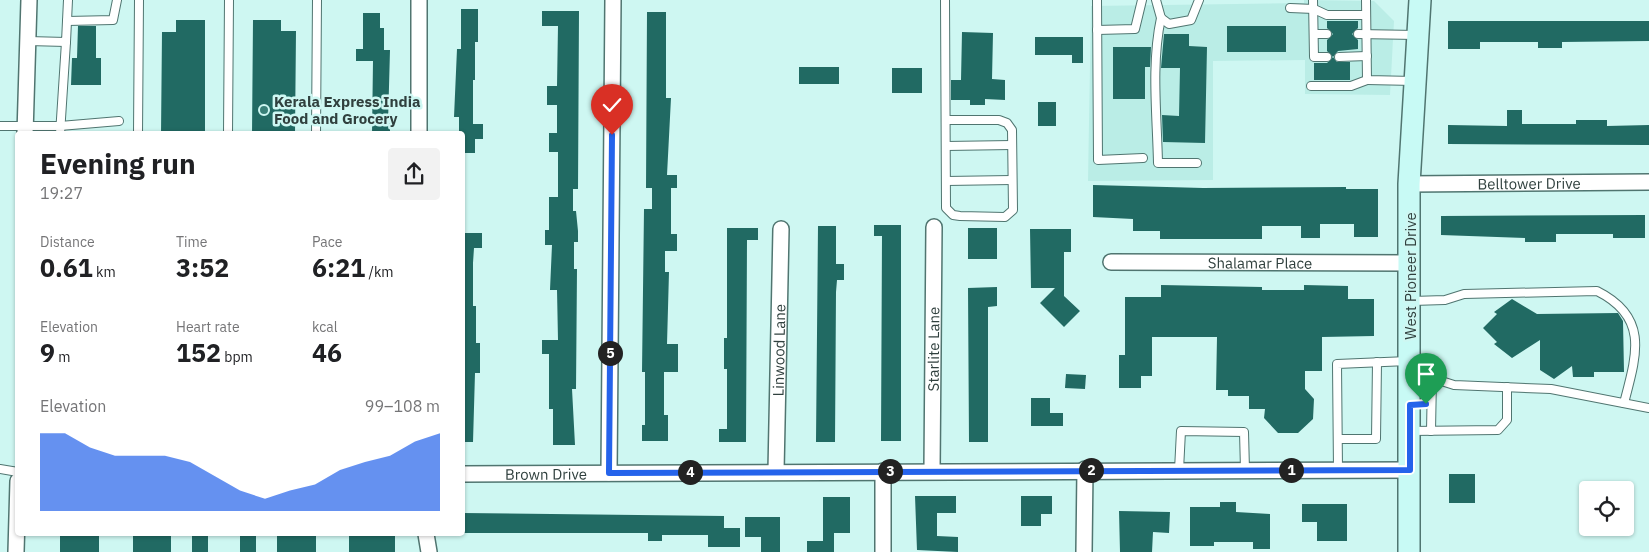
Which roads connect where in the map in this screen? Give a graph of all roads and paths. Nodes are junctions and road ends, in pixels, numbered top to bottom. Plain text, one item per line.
1 (29, 0) edge
2 (68, 0) edge
3 (116, 0) edge
4 (139, 0) edge
5 (229, 0) edge
6 (317, 0) edge
7 (420, 0) edge
8 (613, 0) edge
9 (945, 0) edge
10 (1097, 0) edge
11 (1142, 0) edge
12 (1156, 0) edge
13 (1199, 0) edge
14 (1313, 0) edge
15 (1366, 0) edge
16 (1420, 0) edge
17 (1290, 8) dead end
18 (1314, 9) junction
19 (1366, 15) junction
20 (1161, 18) junction
21 (67, 21) junction
22 (1097, 30) junction
23 (1314, 34) junction
24 (1327, 34) dead end
25 (1358, 34) dead end
26 (1366, 34) junction
27 (1417, 36) junction
28 (28, 41) junction
29 (66, 42) junction
30 (1367, 56) junction
31 (1327, 57) dead end
32 (1339, 57) dead end
33 (1367, 80) junction
34 (1414, 80) junction
35 (1311, 86) dead end
36 (946, 120) junction
37 (119, 121) dead end
38 (0, 126) edge
39 (25, 130) edge
40 (60, 130) edge
41 (138, 131) edge
42 (228, 131) edge
43 (316, 131) edge
44 (419, 131) edge
45 (1012, 145) junction
46 (946, 146) junction
47 (1143, 158) dead end
48 (1197, 163) dead end
49 (1012, 180) junction
50 (946, 181) junction
51 (1649, 182) edge
52 (1409, 184) junction
53 (934, 227) dead end
54 (780, 229) dead end
55 (1110, 262) dead end
56 (1410, 263) junction
57 (1410, 301) junction
58 (1377, 362) junction
59 (1410, 369) junction
60 (1432, 378) junction
61 (1507, 387) junction
62 (1624, 403) junction
63 (1421, 405) junction
64 (1649, 408) edge
65 (1410, 431) junction
66 (1431, 431) junction
67 (1338, 439) junction
68 (0, 469) edge
69 (932, 470) junction
70 (1085, 470) junction
71 (1179, 470) junction
72 (1245, 470) junction
73 (1338, 470) junction
74 (1410, 470) junction
75 (776, 471) junction
76 (882, 471) junction
77 (15, 472) edge
78 (609, 473) junction
79 (465, 474) edge
80 (16, 536) edge
81 (426, 536) edge
82 (16, 552) edge
83 (429, 552) edge
84 (883, 552) edge
85 (1084, 552) edge
86 (1409, 552) edge

1 - 28 street
2 - 21 lane
3 - 21 lane
4 - 41 lane
5 - 42 lane
6 - 43 lane
7 - 44 street
8 - 78 street
9 - 36 lane
10 - 22 lane
11 - 22 lane
12 - 20 lane
13 - 20 lane
14 - 18 lane
15 - 19 lane
16 - 27 main road, West Pioneer Drive
17 - 18 lane
18 - 19 lane
18 - 23 lane
19 - 26 lane
20 - 48 lane
21 - 29 lane
22 - 47 lane
23 - 24 lane
23 - 31 lane
25 - 26 lane
26 - 27 lane
26 - 30 lane
27 - 34 main road, West Pioneer Drive
28 - 29 lane
28 - 39 street
29 - 40 lane
30 - 32 lane
30 - 33 lane
33 - 34 lane
33 - 35 lane
34 - 52 main road, West Pioneer Drive
36 - 45 lane
36 - 46 lane
37 - 40 lane
38 - 39 lane
39 - 40 lane
45 - 46 lane
45 - 49 lane
46 - 50 lane
49 - 50 lane
49 - 50 lane
51 - 52 street, Belltower Drive
52 - 56 main road, West Pioneer Drive
53 - 69 street, Starlite Lane
54 - 75 street, Linwood Lane
55 - 56 street, Shalamar Place
56 - 57 main road, West Pioneer Drive
57 - 59 main road, West Pioneer Drive
57 - 62 lane
58 - 59 lane
58 - 67 lane
58 - 67 lane
59 - 60 lane
59 - 63 main road, West Pioneer Drive
60 - 61 lane
60 - 63 lane
61 - 62 lane
61 - 66 lane
62 - 64 lane
63 - 65 main road, West Pioneer Drive
63 - 66 lane
65 - 66 lane
65 - 74 main road, West Pioneer Drive
67 - 73 lane
68 - 77 lane
69 - 70 street, Brown Drive
69 - 76 street, Brown Drive
70 - 71 street, Brown Drive
70 - 85 street
71 - 72 street, Brown Drive
71 - 72 lane
72 - 73 street, Brown Drive
73 - 74 street, Brown Drive
74 - 86 main road, West Pioneer Drive
75 - 76 street, Brown Drive
75 - 78 street, Brown Drive
76 - 84 street
78 - 79 street, Brown Drive
80 - 82 street
81 - 83 street

